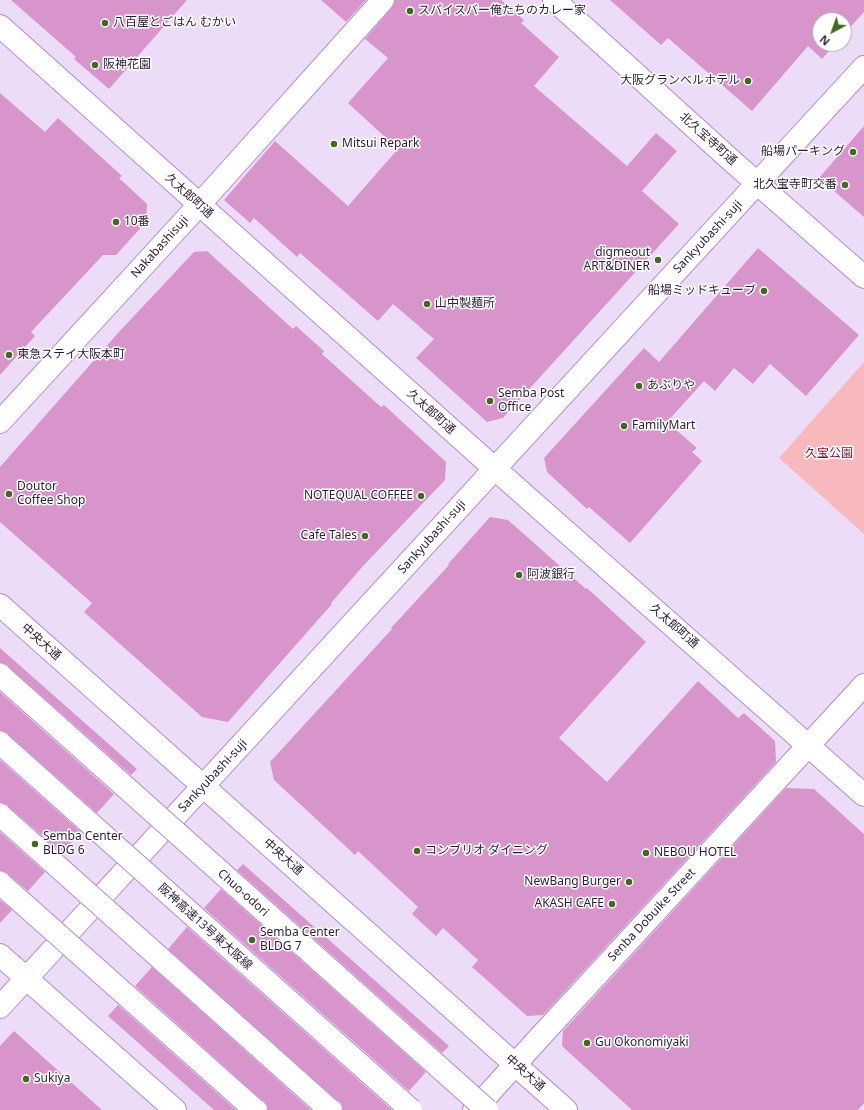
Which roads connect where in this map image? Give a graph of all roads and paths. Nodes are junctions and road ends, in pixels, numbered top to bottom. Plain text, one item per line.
1 (384, 0) edge
2 (554, 0) edge
3 (0, 26) edge
4 (864, 67) edge
5 (758, 183) junction
6 (199, 205) junction
7 (864, 277) edge
8 (0, 422) edge
9 (494, 468) junction
10 (0, 605) edge
11 (0, 675) edge
12 (864, 685) edge
13 (0, 743) edge
14 (808, 746) junction
15 (203, 786) junction
16 (864, 795) edge
17 (0, 815) edge
18 (0, 883) edge
19 (0, 955) edge
20 (26, 979) junction
21 (0, 1007) edge
22 (515, 1064) junction
23 (175, 1110) edge
24 (255, 1110) edge
25 (330, 1110) edge
26 (411, 1110) edge
27 (474, 1110) edge
28 (487, 1110) edge
29 (566, 1110) edge

1 - 6 main road, Nakabashisuji
2 - 5 main road, 北久宝寺町通
3 - 6 main road, 久太郎町通
4 - 5 main road, Sankyubashi-suji
5 - 7 main road, 北久宝寺町通
5 - 9 main road, Sankyubashi-suji
6 - 8 main road, Nakabashisuji
6 - 9 main road, 久太郎町通
9 - 14 main road, 久太郎町通
9 - 15 main road, Sankyubashi-suji
10 - 15 main road, 中央大通
11 - 28 main road, Chuo-odori, bridge
12 - 14 main road, Senba Dobuike Street
13 - 26 main road, 阪神高速13号東大阪線, bridge
14 - 16 main road, 久太郎町通
14 - 22 main road, Senba Dobuike Street
15 - 20 main road, Sankyubashi-suji
15 - 22 main road, 中央大通
17 - 25 main road, bridge
18 - 24 main road, bridge
19 - 20 main road
20 - 21 main road, Sankyubashi-suji
20 - 23 main road
22 - 27 main road, Senba Dobuike Street
22 - 29 main road, 中央大通

